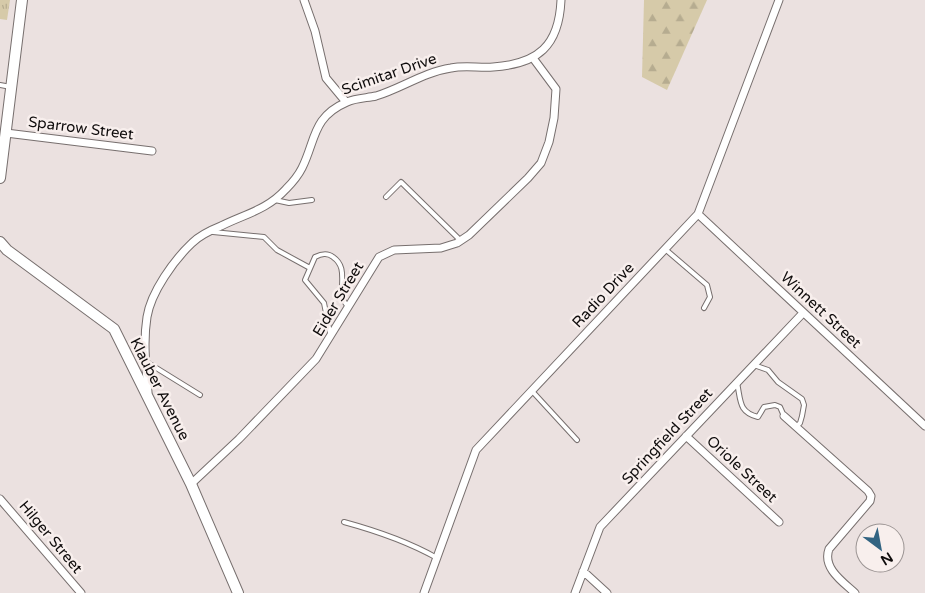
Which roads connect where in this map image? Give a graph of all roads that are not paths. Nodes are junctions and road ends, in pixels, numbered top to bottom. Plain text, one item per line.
1 (22, 0) edge
2 (304, 0) edge
3 (561, 0) edge
4 (779, 0) edge
5 (533, 58) junction
6 (0, 84) edge
7 (11, 88) junction
8 (346, 102) junction
9 (6, 133) junction
10 (152, 151) dead end
11 (0, 173) edge
12 (0, 178) edge
13 (386, 197) dead end
14 (275, 200) junction
15 (312, 200) dead end
16 (698, 214) junction
17 (209, 231) junction
18 (460, 240) junction
19 (0, 242) edge
20 (665, 249) junction
21 (310, 268) junction
22 (348, 307) junction
23 (704, 308) dead end
24 (803, 313) junction
25 (331, 336) junction
26 (145, 361) junction
27 (753, 365) junction
28 (737, 382) junction
29 (532, 391) junction
30 (200, 395) dead end
31 (156, 411) junction
32 (784, 416) joint
33 (925, 426) edge
34 (796, 427) junction
35 (686, 436) junction
36 (577, 440) dead end
37 (191, 484) junction
38 (0, 499) edge
39 (344, 522) dead end
40 (779, 522) dead end
41 (437, 558) junction
42 (583, 571) junction
43 (81, 593) edge
44 (238, 593) edge
45 (424, 593) edge
46 (575, 593) edge
47 (607, 593) edge
48 (855, 593) edge

1 - 7 street
2 - 8 street
3 - 5 street, Scimitar Drive
4 - 16 street, Radio Drive
5 - 8 street, Scimitar Drive
5 - 18 street, Eider Street
6 - 7 lane
7 - 9 street
8 - 14 street, Scimitar Drive
9 - 10 street, Sparrow Street
9 - 11 street
11 - 12 street
13 - 18 lane
14 - 15 lane
14 - 17 street, Scimitar Drive
16 - 20 street, Radio Drive
16 - 24 street, Winnett Street
17 - 21 lane
17 - 26 street, Scimitar Drive
18 - 22 street, Eider Street
19 - 31 street, Klauber Avenue
20 - 23 lane
20 - 29 street, Radio Drive
21 - 22 lane
21 - 25 lane
22 - 25 street, Eider Street
24 - 27 street, Springfield Street
24 - 33 street, Winnett Street
25 - 37 street, Eider Street
26 - 30 lane
26 - 31 street, Scimitar Drive
27 - 28 street, Springfield Street
27 - 34 lane
28 - 32 lane
28 - 35 street, Springfield Street
29 - 36 lane
29 - 41 street, Radio Drive
31 - 37 street, Klauber Avenue
32 - 34 street
34 - 48 street
35 - 40 street, Oriole Street
35 - 42 street, Springfield Street
37 - 44 street, Klauber Avenue
38 - 43 street, Hilger Street
39 - 41 lane
41 - 45 street, Radio Drive
42 - 46 street, Springfield Street
42 - 47 street

